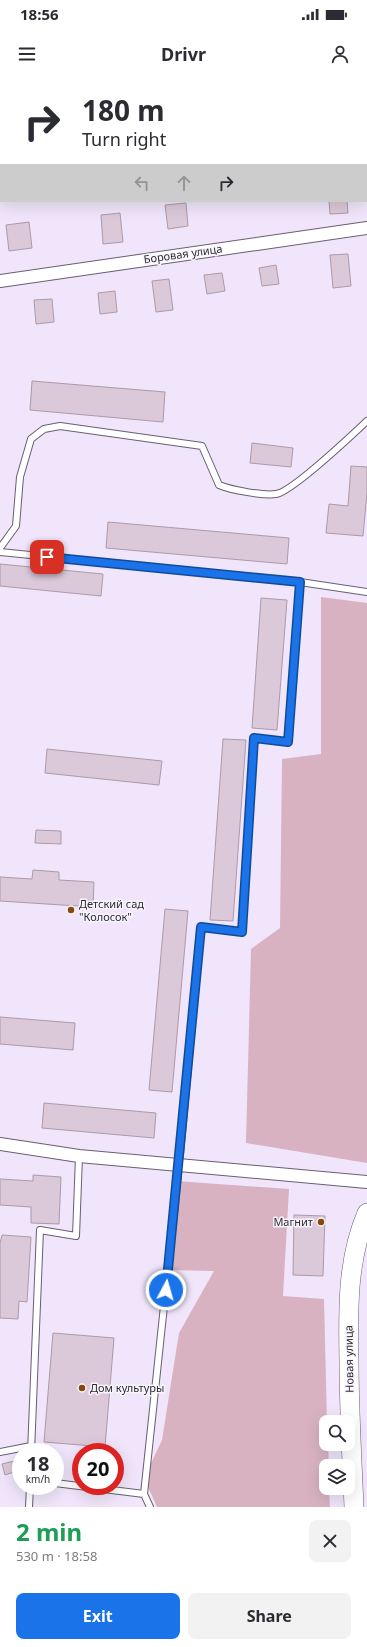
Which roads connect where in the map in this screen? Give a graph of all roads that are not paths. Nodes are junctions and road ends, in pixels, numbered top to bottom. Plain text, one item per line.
1 (367, 228) edge
2 (0, 281) edge
3 (367, 421) edge
4 (0, 548) edge
5 (0, 552) edge
6 (300, 582) junction
7 (367, 592) edge
8 (0, 1144) edge
9 (79, 1156) junction
10 (179, 1165) junction
11 (367, 1182) edge
12 (367, 1213) edge
13 (363, 1237) edge
14 (31, 1443) edge
15 (12, 1451) edge
16 (0, 1452) edge
17 (64, 1484) edge
18 (144, 1494) junction
19 (30, 1495) edge
20 (29, 1507) edge
21 (150, 1507) edge
22 (354, 1507) edge

1 - 2 street, Боровая улица
3 - 4 lane
5 - 6 lane
6 - 7 lane
6 - 10 lane
8 - 9 street
9 - 10 street
9 - 14 lane
10 - 11 street
10 - 18 lane
12 - 13 main road, Новая улица
13 - 22 main road, Новая улица
15 - 16 lane
17 - 18 lane
18 - 21 lane
19 - 20 lane

